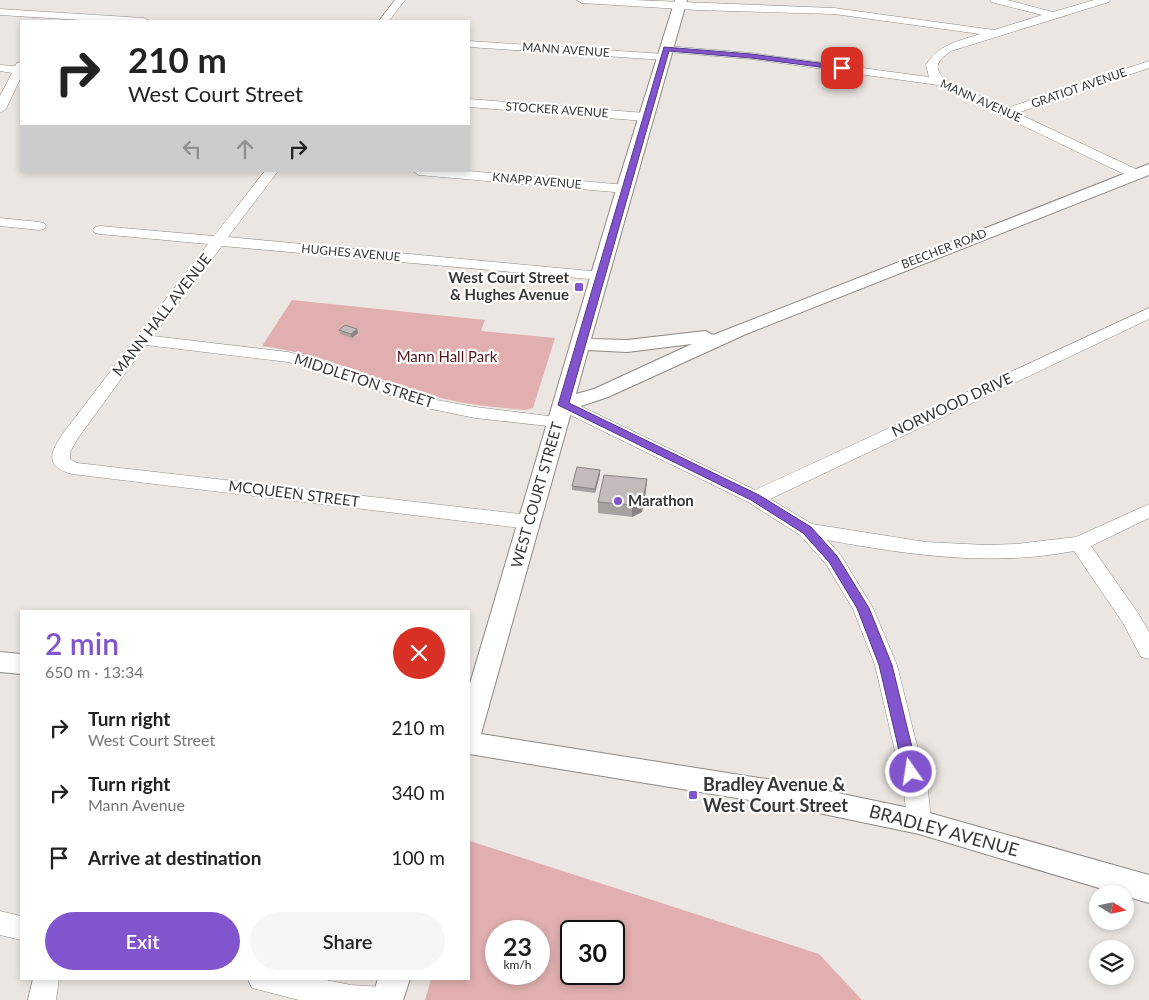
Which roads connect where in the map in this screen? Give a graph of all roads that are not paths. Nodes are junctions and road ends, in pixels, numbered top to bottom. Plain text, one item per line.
1 (400, 0) edge
2 (582, 0) edge
3 (995, 0) edge
4 (1105, 0) edge
5 (680, 3) edge
6 (0, 12) edge
7 (1052, 15) junction
8 (42, 18) edge
9 (110, 20) edge
10 (385, 20) edge
11 (994, 33) junction
12 (470, 44) edge
13 (665, 53) junction
14 (1149, 64) edge
15 (0, 68) edge
16 (20, 68) edge
17 (941, 82) junction
18 (470, 103) edge
19 (0, 109) edge
20 (1008, 112) junction
21 (646, 117) junction
22 (1142, 171) edge
23 (271, 172) edge
24 (430, 172) edge
25 (626, 189) junction
26 (0, 222) edge
27 (39, 226) dead end
28 (100, 230) dead end
29 (219, 241) junction
30 (601, 276) junction
31 (1149, 313) edge
32 (740, 330) junction
33 (142, 340) junction
34 (581, 344) junction
35 (560, 414) junction
36 (61, 461) joint
37 (755, 498) junction
38 (1149, 510) edge
39 (529, 522) junction
40 (807, 530) junction
41 (1079, 544) junction
42 (1149, 651) edge
43 (0, 662) edge
44 (20, 664) edge
45 (470, 728) edge
46 (470, 743) edge
47 (919, 822) junction
48 (1149, 889) edge
49 (0, 923) edge
50 (20, 928) edge
51 (46, 980) edge
52 (265, 980) edge
53 (394, 980) edge
54 (42, 1000) edge
55 (383, 1000) edge
56 (387, 1000) edge

1 - 10 street
2 - 5 street
3 - 7 street
4 - 7 street
5 - 11 street
5 - 13 street, WEST COURT STREET
6 - 8 street
7 - 11 street
8 - 9 street
11 - 17 street
12 - 13 street, MANN AVENUE
13 - 17 street, MANN AVENUE
13 - 21 street, WEST COURT STREET
14 - 20 street, GRATIOT AVENUE
15 - 16 street
16 - 19 street
17 - 20 street, MANN AVENUE
18 - 21 street, STOCKER AVENUE
20 - 22 street, MANN AVENUE
21 - 25 street, WEST COURT STREET
22 - 32 street, BEECHER ROAD
23 - 29 street, MANN HALL AVENUE
24 - 25 street, KNAPP AVENUE
25 - 30 street, WEST COURT STREET
26 - 27 street
28 - 29 street, HUGHES AVENUE
29 - 30 street, HUGHES AVENUE
29 - 33 street, MANN HALL AVENUE
30 - 34 street, WEST COURT STREET
31 - 37 street, NORWOOD DRIVE
32 - 34 street, BEECHER ROAD
32 - 35 street, BEECHER ROAD
33 - 35 street, MIDDLETON STREET
33 - 36 street, MANN HALL AVENUE
34 - 35 street, WEST COURT STREET
35 - 37 street, MIDDLETON STREET
35 - 39 street, WEST COURT STREET
36 - 39 street, MCQUEEN STREET
37 - 40 street, MIDDLETON STREET
38 - 41 street
39 - 45 street, WEST COURT STREET
40 - 41 street
40 - 47 street
41 - 42 street
43 - 44 street
46 - 47 street, BRADLEY AVENUE
47 - 48 street, BRADLEY AVENUE
49 - 50 street
51 - 54 street
52 - 55 street
53 - 56 street

